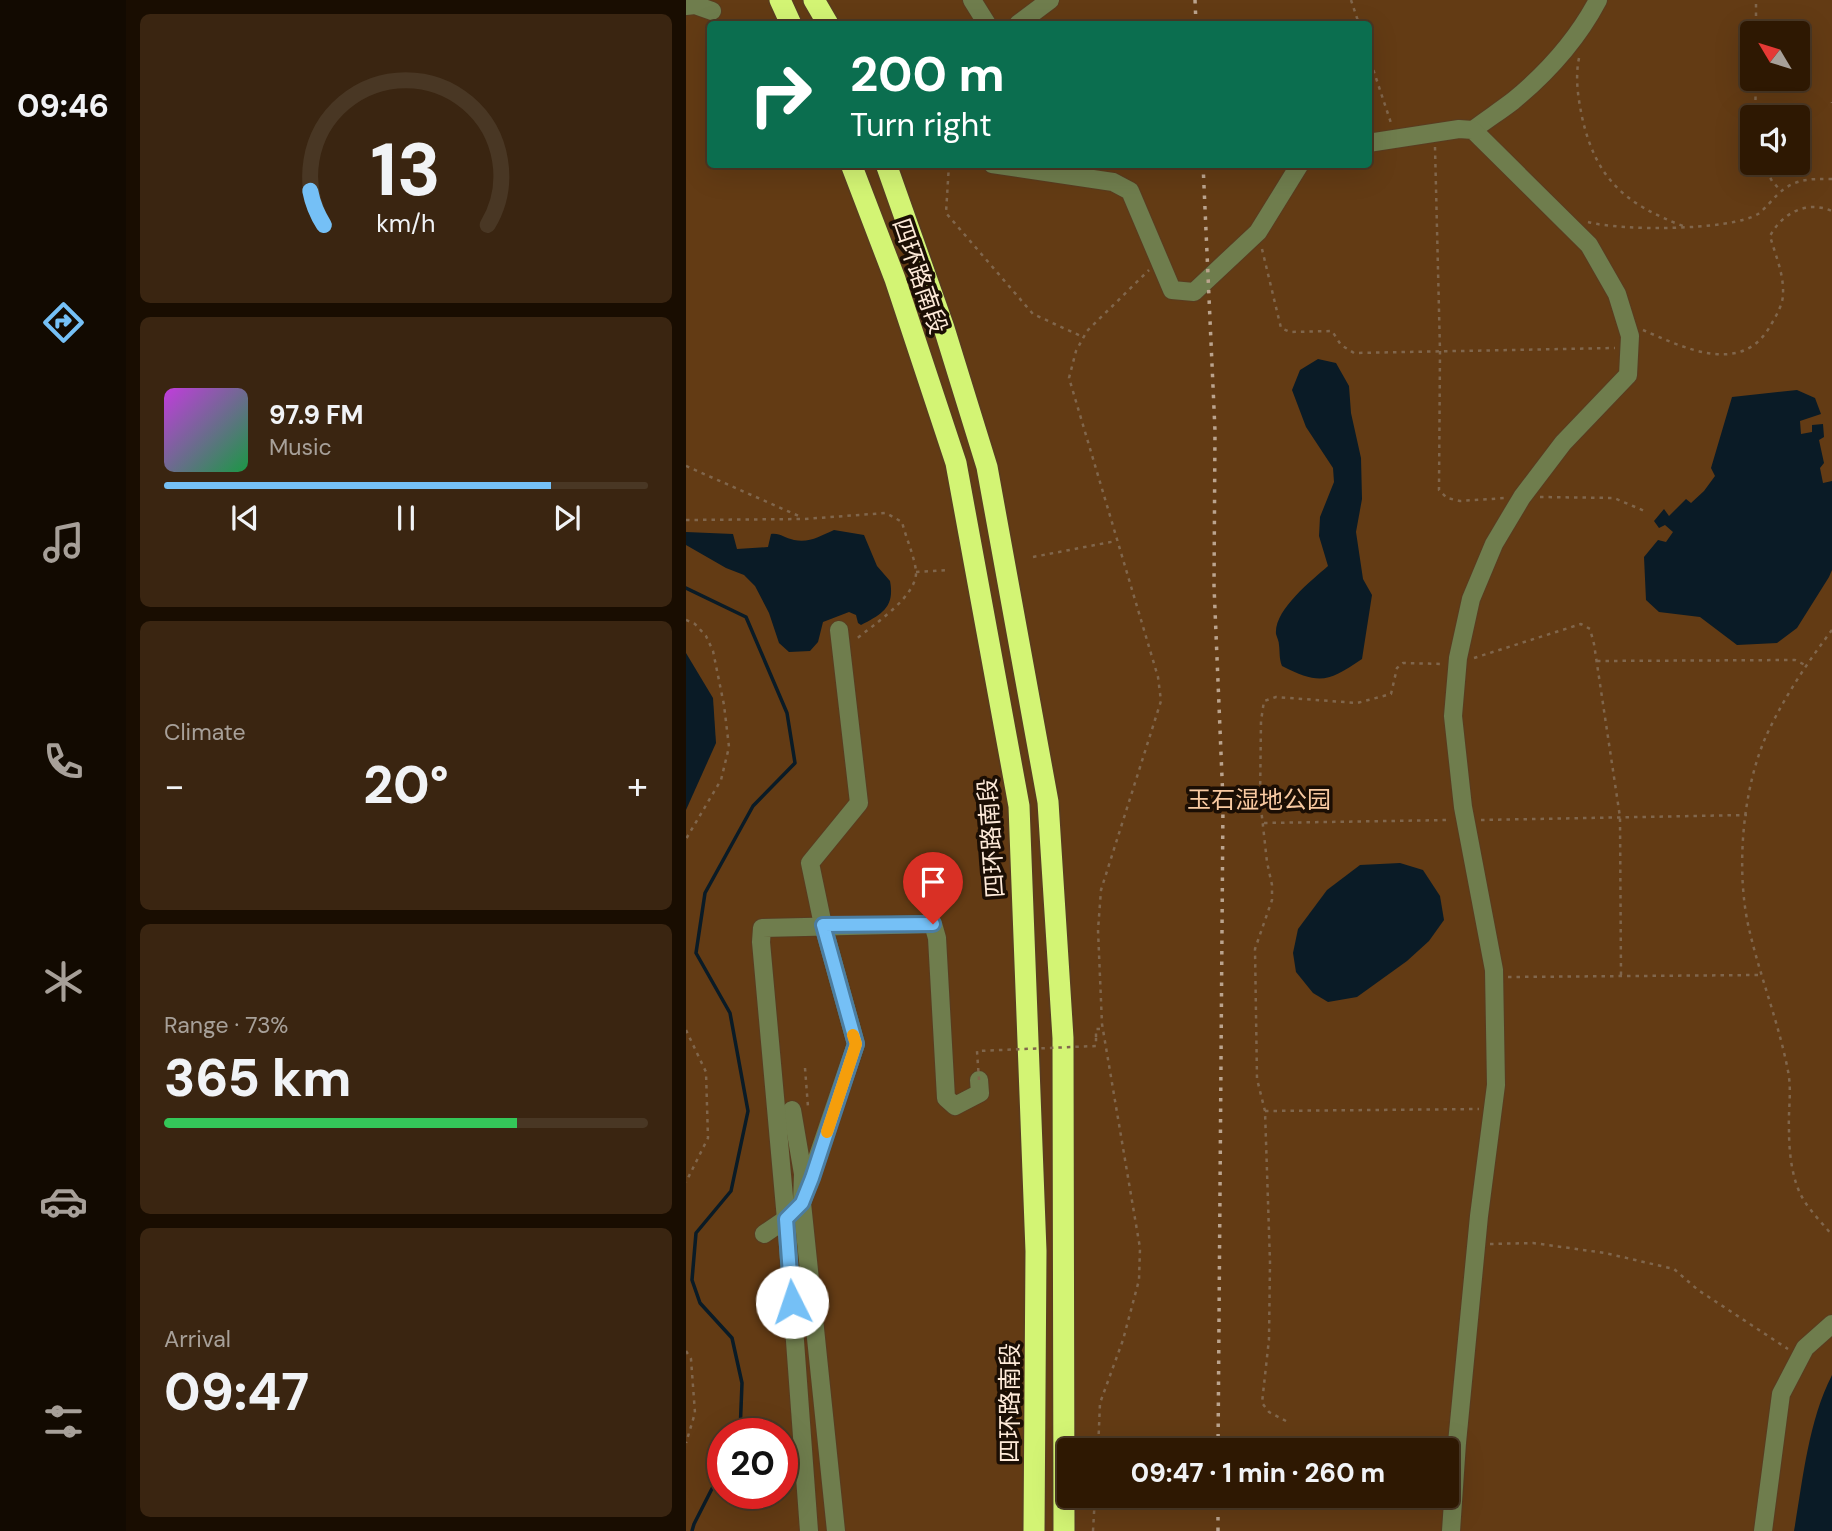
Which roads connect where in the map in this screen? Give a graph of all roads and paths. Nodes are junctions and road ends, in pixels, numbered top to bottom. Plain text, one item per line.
1 (780, 0) edge
2 (814, 0) edge
3 (971, 0) edge
4 (1050, 0) edge
5 (1351, 0) edge
6 (1598, 0) edge
7 (1756, 0) edge
8 (686, 6) edge
9 (712, 11) dead end
10 (790, 21) edge
11 (826, 21) edge
12 (985, 21) edge
13 (1022, 21) edge
14 (1358, 21) edge
15 (1756, 21) edge
16 (1579, 56) dead end
17 (1372, 66) edge
18 (1473, 130) junction
19 (1435, 133) junction
20 (1396, 139) junction
21 (1372, 142) edge
22 (853, 168) edge
23 (887, 168) edge
24 (949, 168) edge
25 (1017, 168) edge
26 (1298, 168) edge
27 (1769, 175) edge
28 (1832, 179) edge
29 (1781, 191) junction
30 (1832, 211) edge
31 (1556, 212) junction
32 (1686, 227) junction
33 (1258, 232) junction
34 (1159, 261) junction
35 (1625, 322) junction
36 (1083, 337) junction
37 (1629, 348) junction
38 (1440, 351) junction
39 (686, 466) edge
40 (1522, 497) junction
41 (1647, 512) dead end
42 (804, 519) junction
43 (686, 520) edge
44 (1117, 541) junction
45 (1033, 557) dead end
46 (948, 570) dead end
47 (916, 572) junction
48 (686, 620) edge
49 (839, 630) dead end
50 (1832, 630) edge
51 (842, 651) junction
52 (1597, 661) junction
53 (1457, 664) junction
54 (1805, 664) junction
55 (1747, 815) junction
56 (1620, 817) junction
57 (1465, 820) junction
58 (1263, 823) junction
59 (686, 839) edge
60 (823, 925) junction
61 (1762, 975) junction
62 (1621, 976) junction
63 (1494, 978) junction
64 (1103, 1029) junction
65 (686, 1030) edge
66 (979, 1080) joint
67 (1493, 1108) junction
68 (792, 1110) dead end
69 (1265, 1111) junction
70 (686, 1182) edge
71 (802, 1203) junction
72 (786, 1219) junction
73 (764, 1234) dead end
74 (1832, 1235) edge
75 (1477, 1244) junction
76 (1832, 1324) edge
77 (686, 1351) edge
78 (1801, 1356) junction
79 (1286, 1420) dead end
80 (1099, 1438) edge
81 (686, 1443) edge
82 (1094, 1508) edge
83 (833, 1510) junction
84 (805, 1529) edge
85 (836, 1531) edge
86 (1034, 1531) edge
87 (1064, 1531) edge
88 (1093, 1531) edge
89 (1451, 1531) edge
90 (1763, 1531) edge

1 - 10 highway
2 - 11 highway
3 - 12 lane
4 - 13 lane
5 - 14 path
6 - 18 lane
7 - 15 path
8 - 9 lane
16 - 32 path
17 - 20 path
18 - 19 lane
18 - 31 lane
19 - 20 lane
19 - 38 path
20 - 21 lane
22 - 86 highway, 四环路南段
23 - 87 highway, 四环路南段
24 - 36 path
25 - 34 lane
26 - 33 lane
27 - 29 path
28 - 29 path
29 - 32 path
30 - 35 path
31 - 32 path
31 - 35 lane
33 - 34 lane
33 - 38 path
34 - 36 path
35 - 37 lane
36 - 44 path
37 - 38 path
37 - 40 lane
38 - 40 path
39 - 42 path
40 - 41 path
40 - 53 lane
42 - 43 path
42 - 47 path
44 - 45 path
44 - 64 path
46 - 47 path
47 - 51 path
48 - 59 path
49 - 51 lane
50 - 54 path
51 - 60 lane
52 - 53 path
52 - 54 path
52 - 56 path
53 - 57 lane
53 - 58 path
54 - 55 path
55 - 56 path
55 - 61 path
56 - 57 path
56 - 62 path
57 - 58 path
57 - 63 lane
58 - 69 path
60 - 66 lane
60 - 71 lane
60 - 72 lane
61 - 62 path
61 - 74 path
62 - 63 path
63 - 67 lane
64 - 66 path, bridge
64 - 80 path
65 - 70 path
67 - 69 path
67 - 75 lane
68 - 71 lane
69 - 79 path
71 - 72 lane
71 - 83 lane
72 - 73 lane
72 - 84 lane
75 - 78 path
75 - 89 lane
76 - 78 lane
77 - 81 path
78 - 90 lane
82 - 88 path
83 - 84 lane
83 - 85 lane

